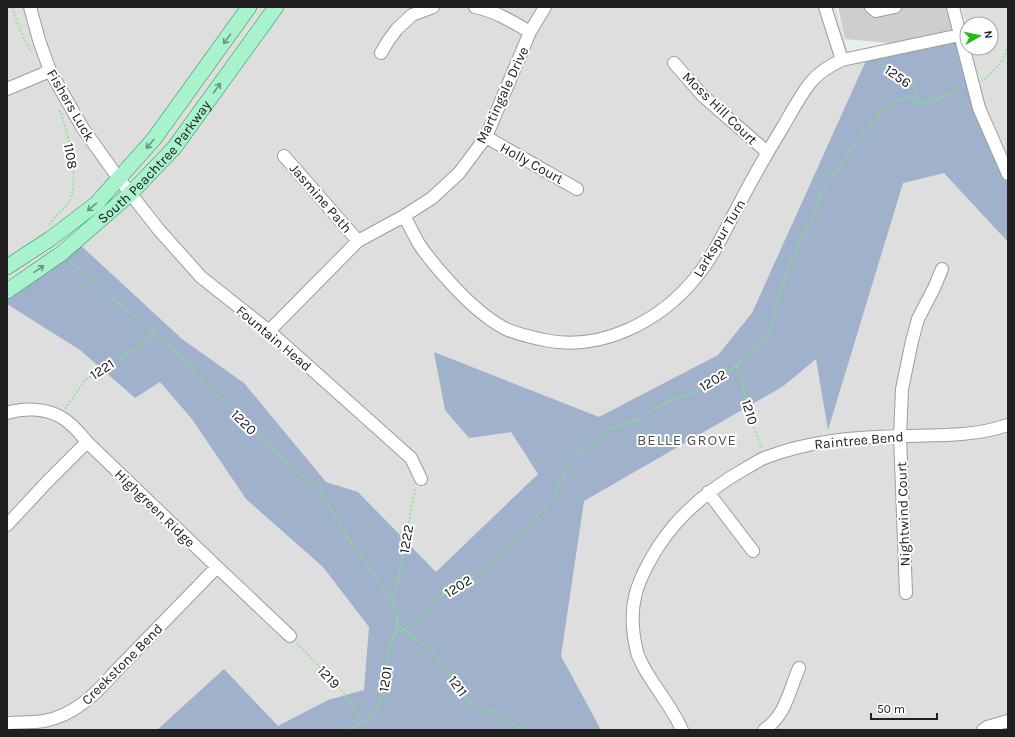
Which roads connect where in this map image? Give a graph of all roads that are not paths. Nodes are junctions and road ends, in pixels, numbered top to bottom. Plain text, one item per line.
1 (30, 7) edge
2 (249, 7) edge
3 (276, 7) edge
4 (434, 7) edge
5 (475, 7) edge
6 (545, 7) edge
7 (825, 7) edge
8 (871, 7) edge
9 (895, 7) edge
10 (953, 7) edge
11 (959, 31) edge
12 (530, 32) junction
13 (959, 35) edge
14 (381, 53) dead end
15 (965, 56) edge
16 (842, 60) junction
17 (674, 63) dead end
18 (50, 71) junction
19 (7, 89) edge
20 (486, 137) junction
21 (767, 152) junction
22 (284, 156) dead end
23 (1008, 174) edge
24 (119, 179) junction
25 (577, 189) dead end
26 (130, 194) junction
27 (404, 216) junction
28 (358, 240) junction
29 (7, 267) edge
30 (942, 269) dead end
31 (7, 291) edge
32 (269, 331) junction
33 (7, 413) edge
34 (1008, 425) edge
35 (900, 436) junction
36 (87, 442) junction
37 (421, 479) road end
38 (708, 492) junction
39 (7, 525) edge
40 (753, 551) dead end
41 (217, 567) junction
42 (906, 593) dead end
43 (290, 636) road end
44 (799, 668) dead end
45 (1008, 721) edge
46 (7, 723) edge
47 (682, 730) edge
48 (764, 730) edge
49 (983, 730) edge

1 - 18 street, Fishers Luck
2 -> 24 main road, South Peachtree Parkway
26 -> 3 main road, South Peachtree Parkway
4 - 14 street
5 - 12 street
6 - 12 street, Martingale Drive
7 - 16 street
8 - 9 street
10 - 11 street
12 - 20 street, Martingale Drive
13 - 16 street, Larkspur Turn
15 - 23 street
16 - 21 street, Larkspur Turn
17 - 21 street, Moss Hill Court
18 - 19 street
18 - 24 street, Fishers Luck
20 - 25 street, Holly Court
20 - 27 street, Martingale Drive
21 - 27 street, Larkspur Turn
22 - 28 street, Jasmine Path
24 - 26 street, Fishers Luck
24 -> 29 main road, South Peachtree Parkway
31 -> 26 main road, South Peachtree Parkway
26 - 32 street, Fountain Head
27 - 28 street, Martingale Drive
28 - 32 street, Martingale Drive
30 - 35 street, Nightwind Court
32 - 37 street, Fountain Head
33 - 36 street, Highgreen Ridge
34 - 35 street, Raintree Bend
35 - 38 street, Raintree Bend
35 - 42 street, Nightwind Court
36 - 39 street
36 - 41 street, Highgreen Ridge
38 - 40 street
38 - 47 street, Raintree Bend
41 - 43 street, Highgreen Ridge
41 - 46 street, Creekstone Bend
44 - 48 street
45 - 49 street

